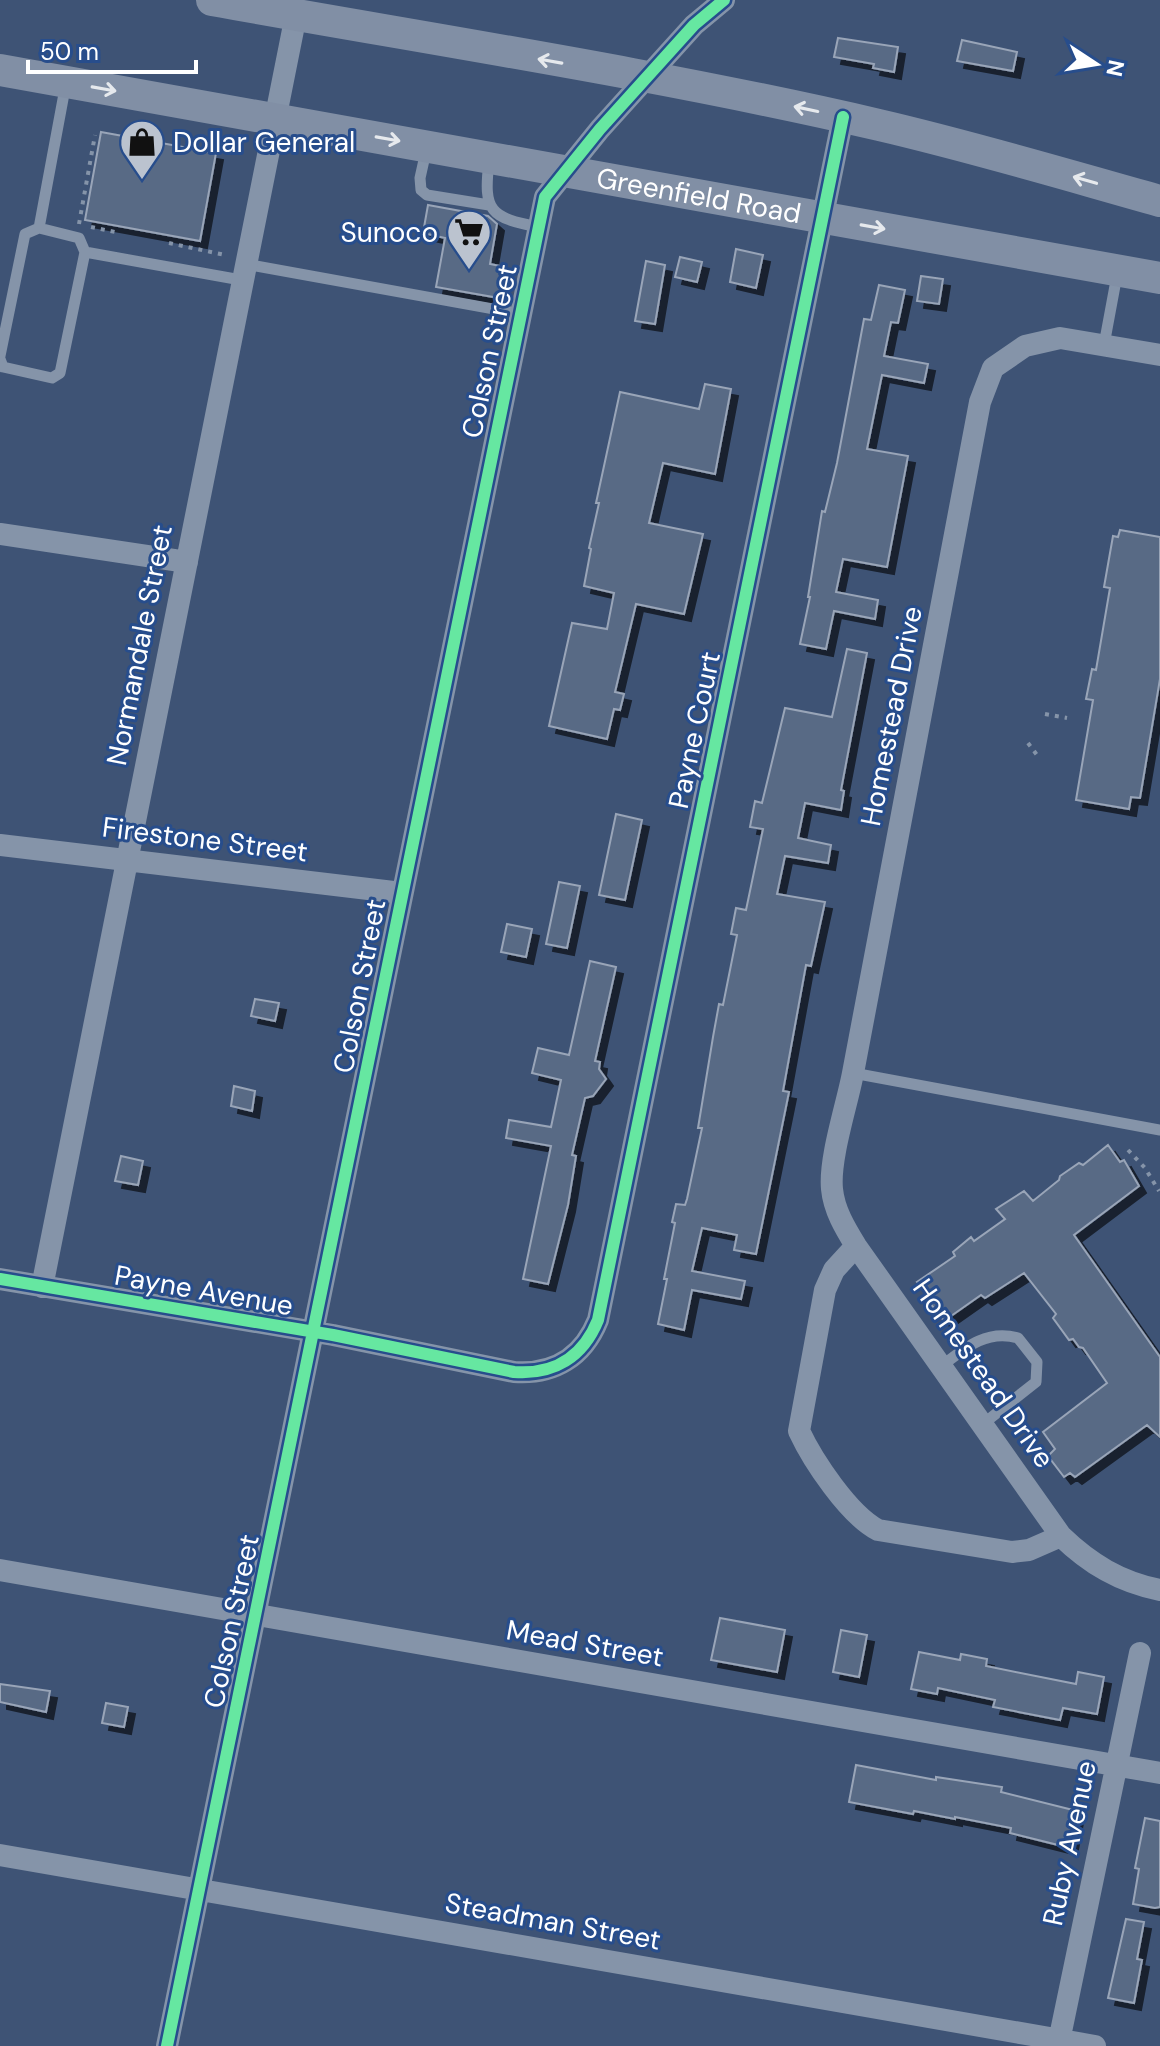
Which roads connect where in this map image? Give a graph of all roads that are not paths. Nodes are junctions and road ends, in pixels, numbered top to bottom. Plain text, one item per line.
1 (212, 0) edge
2 (724, 0) edge
3 (296, 15) junction
4 (0, 70) edge
5 (647, 78) junction
6 (66, 83) junction
7 (843, 117) junction
8 (274, 119) junction
9 (428, 146) junction
10 (490, 157) junction
11 (565, 171) junction
12 (1160, 201) edge
13 (489, 205) junction
14 (823, 218) junction
15 (539, 227) junction
16 (39, 228) junction
17 (85, 252) junction
18 (238, 266) junction
19 (1118, 270) junction
20 (1160, 278) edge
21 (521, 314) junction
22 (1104, 345) junction
23 (1160, 355) edge
24 (0, 357) edge
25 (0, 534) edge
26 (187, 562) junction
27 (0, 845) edge
28 (127, 860) junction
29 (402, 893) junction
30 (853, 1073) junction
31 (1160, 1130) edge
32 (856, 1246) junction
33 (0, 1279) edge
34 (42, 1287) junction
35 (314, 1333) junction
36 (582, 1349) joint
37 (943, 1365) junction
38 (983, 1424) junction
39 (1061, 1536) junction
40 (0, 1570) edge
41 (1160, 1590) edge
42 (257, 1616) junction
43 (1140, 1653) dead end
44 (1116, 1765) junction
45 (1160, 1773) edge
46 (0, 1855) edge
47 (198, 1889) junction
48 (1059, 2043) edge
49 (167, 2046) edge
50 (1095, 2046) edge

1 - 3 main road
2 - 5 street, Colson Street
5 -> 3 main road
3 - 8 street, Normandale Street
4 - 6 main road, Greenfield Road
7 -> 5 main road
5 - 11 street, Colson Street
6 -> 8 main road, Greenfield Road
6 - 16 lane
12 -> 7 main road
7 - 14 street, Payne Court
8 -> 9 main road, Greenfield Road
8 - 18 street, Normandale Street
9 - 10 main road, Greenfield Road
9 - 13 lane
10 - 11 main road, Greenfield Road
10 - 13 lane
11 - 14 main road, Greenfield Road
11 - 15 street, Colson Street
13 - 15 lane
14 -> 19 main road, Greenfield Road
14 - 36 street, Payne Court
15 - 21 street, Colson Street
16 - 17 lane
16 - 24 lane
17 - 18 lane
17 - 24 lane
18 - 21 lane
18 - 26 street, Normandale Street
19 - 20 main road, Greenfield Road
19 - 22 lane
21 - 29 street, Colson Street
22 - 23 street, Homestead Drive
22 - 30 street, Homestead Drive
25 - 26 street
26 - 28 street, Normandale Street
27 - 28 street, Firestone Street
28 - 29 street, Firestone Street
28 - 34 street, Normandale Street
29 - 35 street, Colson Street
30 - 31 lane
30 - 32 street, Homestead Drive
32 - 37 street, Homestead Drive
32 - 39 street
33 - 34 street, Payne Avenue
34 - 35 street, Payne Avenue
35 - 36 street, Payne Avenue
35 - 42 street, Colson Street
37 - 38 street, Homestead Drive
37 - 38 lane
38 - 39 street, Homestead Drive
39 - 41 street, Homestead Drive
40 - 42 street, Mead Street
42 - 44 street, Mead Street
42 - 47 street, Colson Street
43 - 44 street, Ruby Avenue
44 - 45 street, Mead Street
44 - 48 street, Ruby Avenue
46 - 47 street, Steadman Street
47 - 48 street, Steadman Street
47 - 49 street, Colson Street
48 - 50 street, Steadman Street

